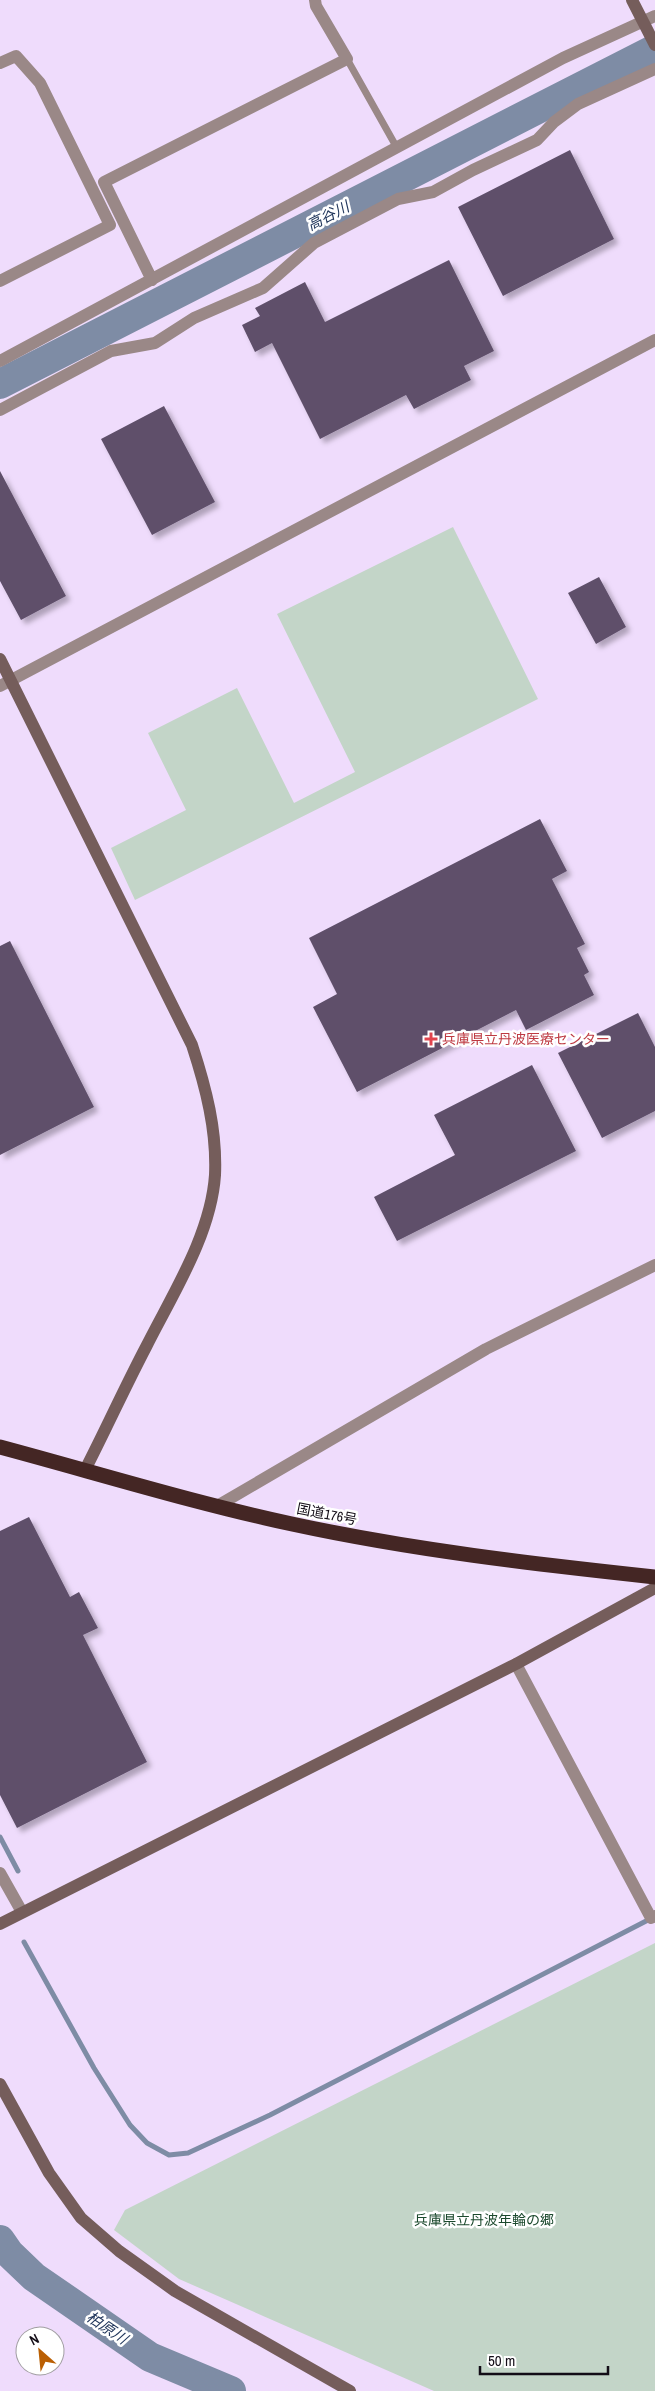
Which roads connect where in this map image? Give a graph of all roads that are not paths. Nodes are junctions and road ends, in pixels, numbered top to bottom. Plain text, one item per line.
1 (315, 0) edge
2 (632, 0) edge
3 (649, 19) edge
4 (653, 42) edge
5 (347, 60) junction
6 (0, 63) edge
7 (655, 69) edge
8 (397, 148) junction
9 (1, 279) edge
10 (152, 280) junction
11 (655, 340) edge
12 (0, 361) edge
13 (0, 410) edge
14 (0, 659) edge
15 (6, 684) edge
16 (655, 1265) edge
17 (0, 1447) edge
18 (86, 1470) junction
19 (219, 1505) junction
20 (655, 1577) edge
21 (655, 1588) edge
22 (516, 1664) junction
23 (0, 1873) edge
24 (22, 1912) junction
25 (655, 1916) edge
26 (0, 1924) edge
27 (0, 2084) edge
28 (350, 2391) edge

1 - 5 street
2 - 3 street
3 - 4 street
3 - 8 street
5 - 8 lane
5 - 10 street
6 - 9 street
7 - 13 street
8 - 10 street
10 - 12 street
11 - 15 street
14 - 15 street
15 - 18 street
16 - 19 street
17 - 18 highway, 国道176号
18 - 19 highway, 国道176号
19 - 20 highway, 国道176号
21 - 22 street
22 - 24 street
22 - 25 street
23 - 24 street
24 - 26 street
27 - 28 street

